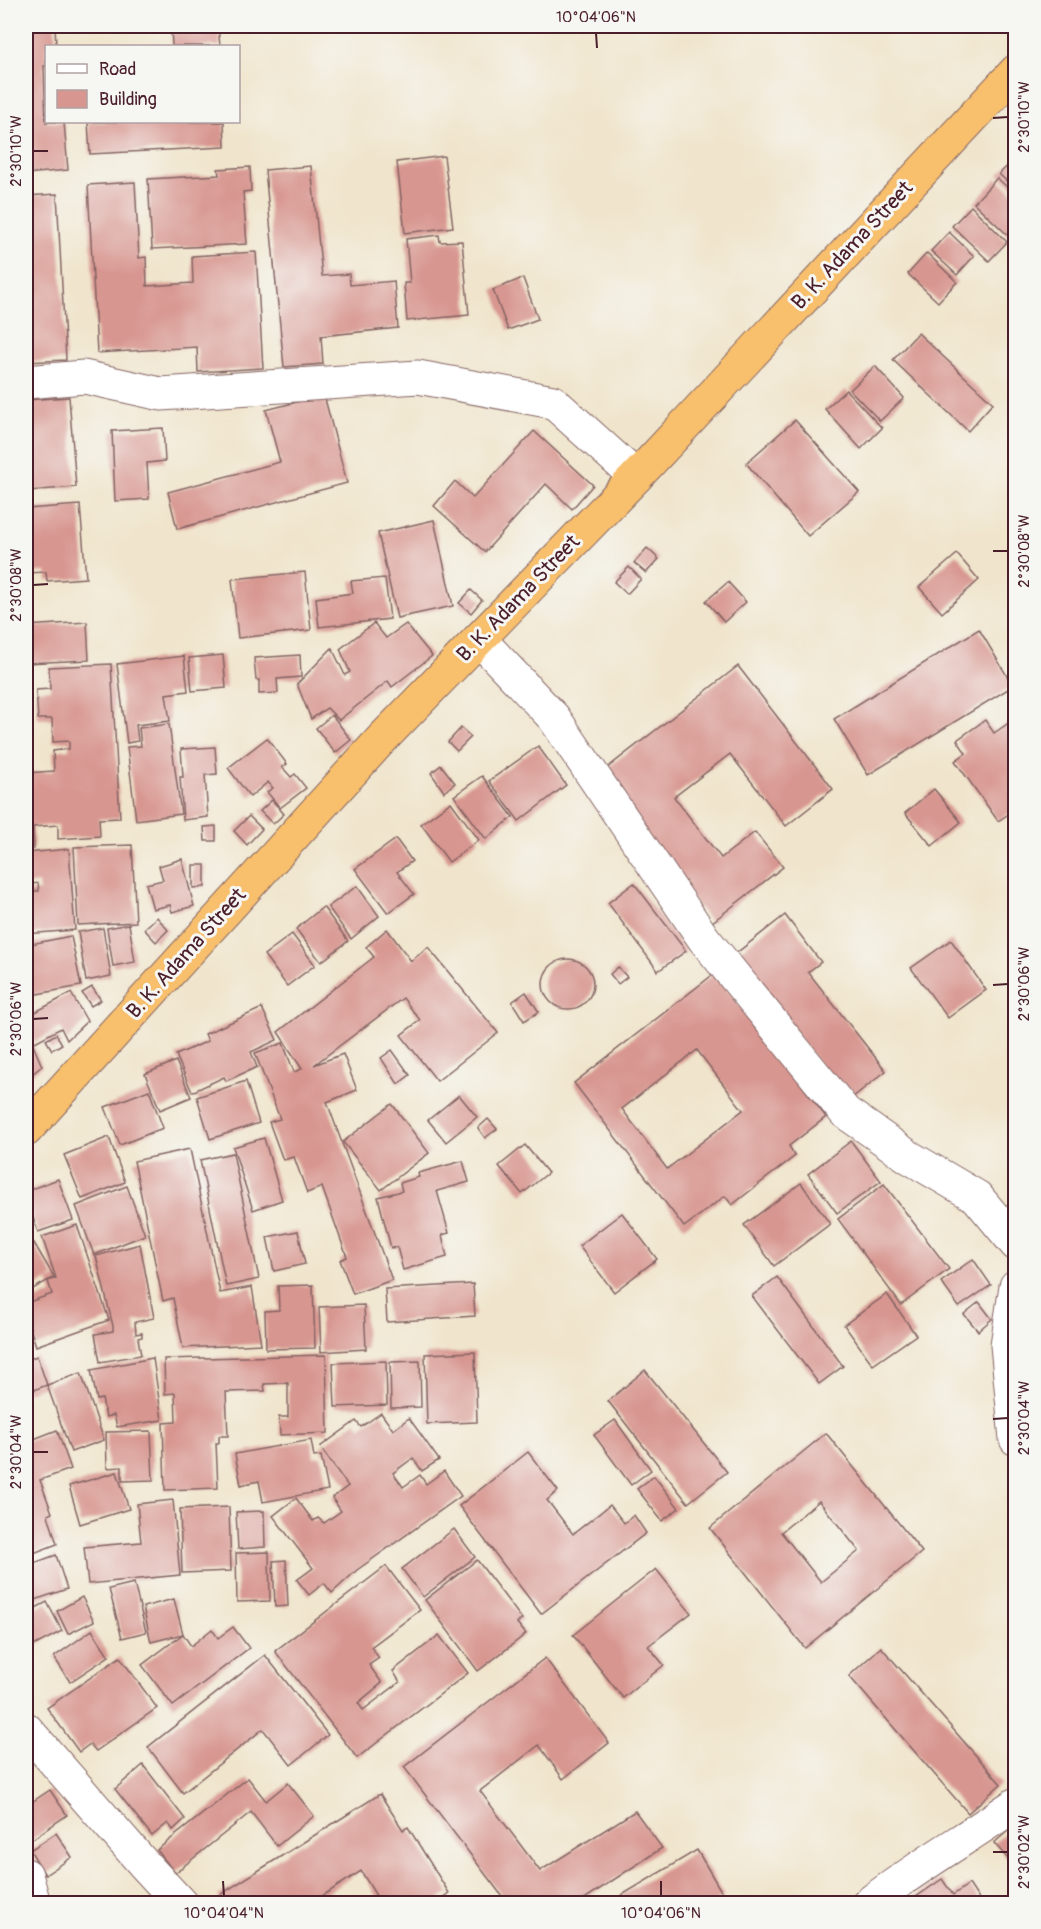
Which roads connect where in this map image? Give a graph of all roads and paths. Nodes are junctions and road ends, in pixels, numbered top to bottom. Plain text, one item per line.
1 (1016, 71) edge
2 (26, 382) edge
3 (636, 477) junction
4 (479, 639) junction
5 (26, 1130) edge
6 (1016, 1244) edge
7 (1016, 1286) edge
8 (1016, 1439) edge
9 (26, 1729) edge
10 (1016, 1804) edge
11 (26, 1875) edge
12 (34, 1904) edge
13 (181, 1904) edge
14 (868, 1904) edge

1 - 3 highway, B. K. Adama Street
2 - 3 street
3 - 4 highway, B. K. Adama Street
4 - 5 highway, B. K. Adama Street
4 - 6 street
7 - 8 street
9 - 13 street
10 - 14 street
11 - 12 street

